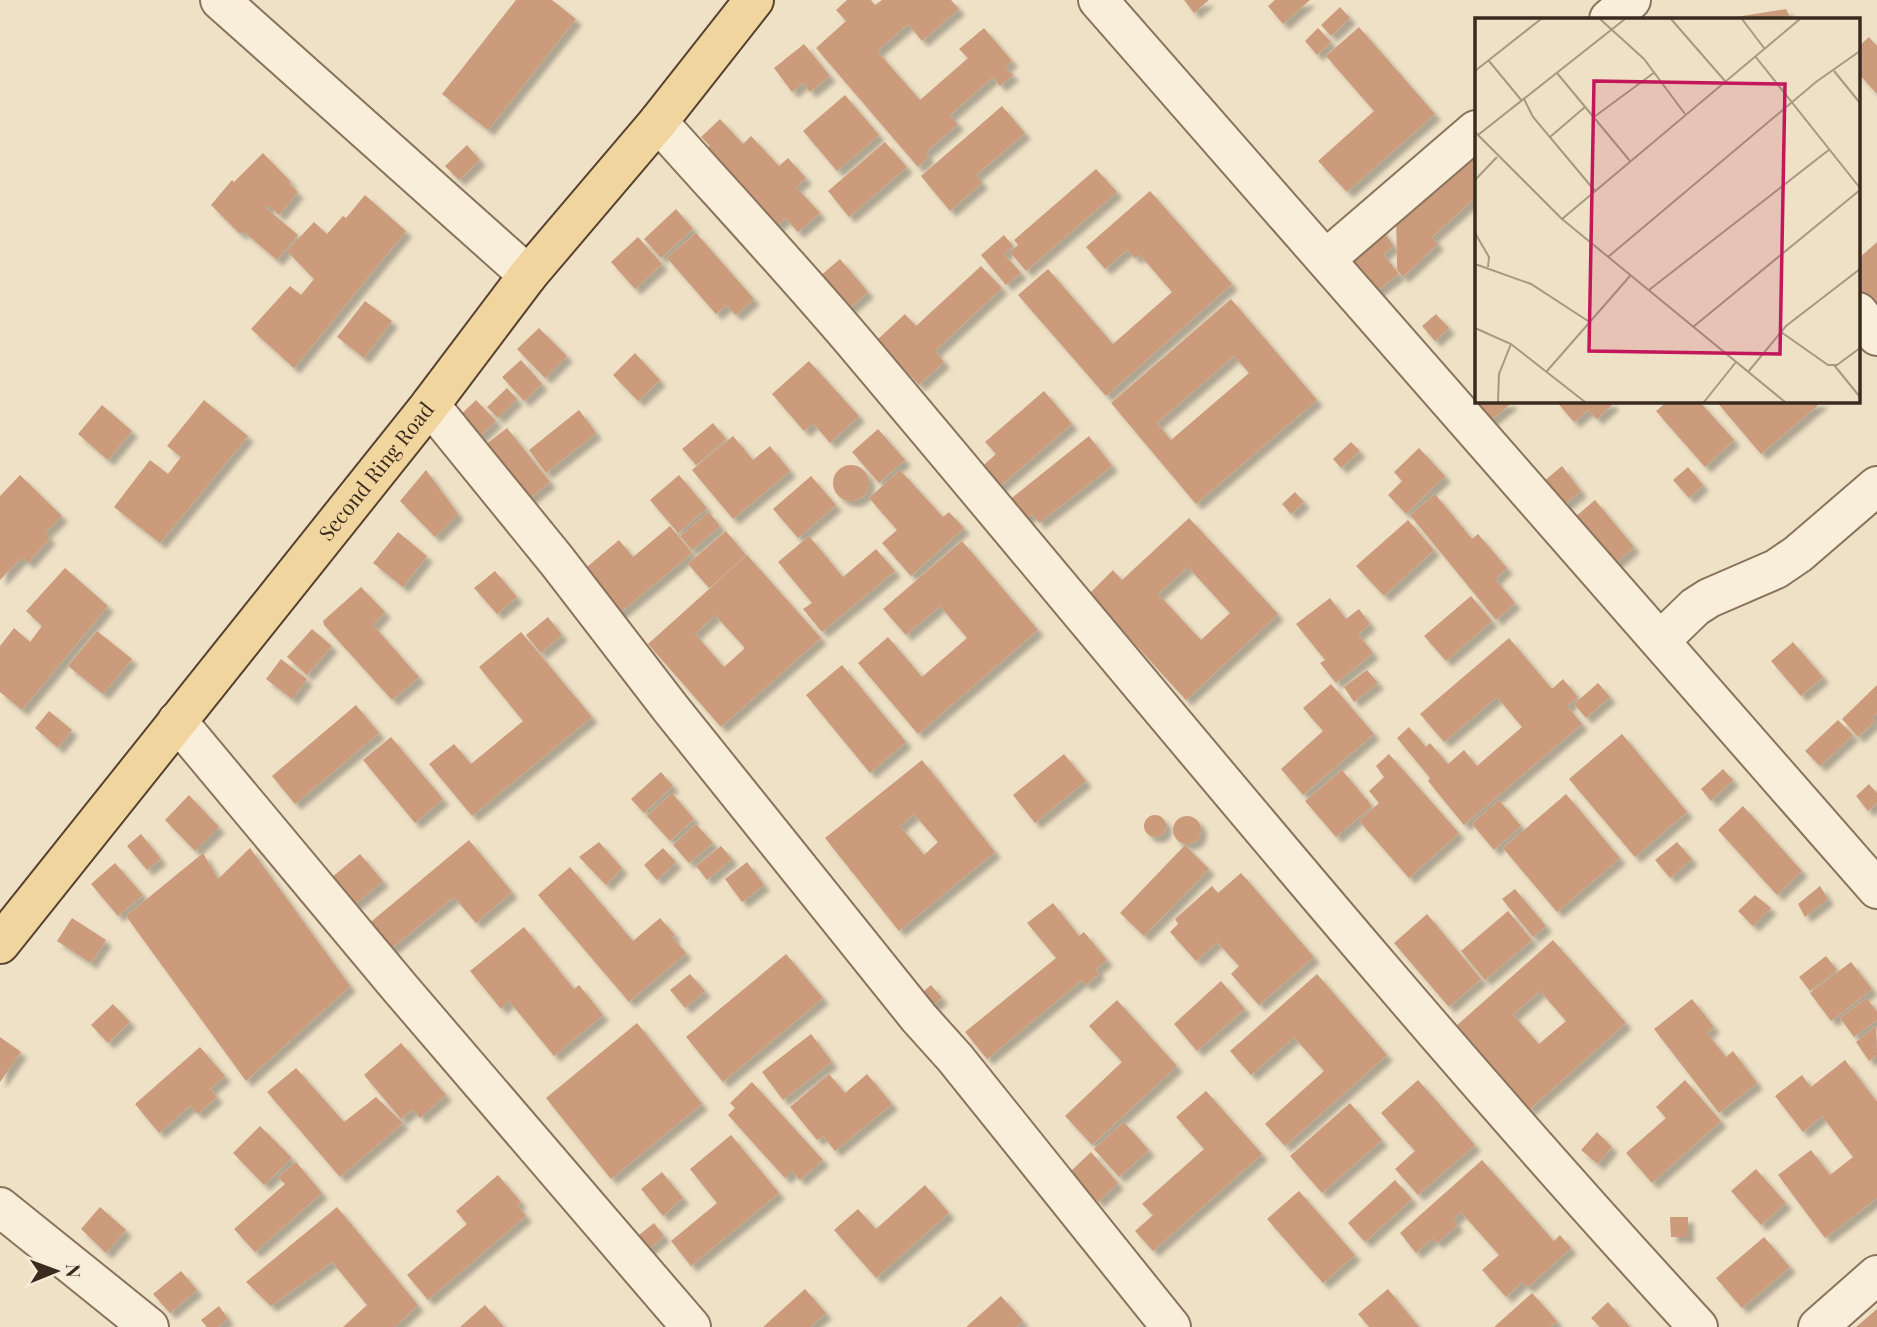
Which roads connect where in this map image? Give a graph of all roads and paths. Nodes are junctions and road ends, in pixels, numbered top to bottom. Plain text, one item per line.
1 (220, 0) edge
2 (754, 0) edge
3 (1115, 6) edge
4 (658, 122) junction
5 (1475, 131) edge
6 (1326, 259) junction
7 (528, 275) junction
8 (1860, 315) edge
9 (1877, 336) edge
10 (430, 405) junction
11 (1877, 485) edge
12 (1661, 640) junction
13 (177, 722) junction
14 (1877, 889) edge
15 (0, 944) edge
16 (0, 1207) edge
17 (1877, 1275) edge
18 (149, 1327) edge
19 (691, 1327) edge
20 (1171, 1327) edge
21 (1698, 1327) edge
22 (1818, 1327) edge

1 - 7 street
2 - 4 main road, Second Ring Road
3 - 6 street
4 - 7 main road, Second Ring Road
4 - 21 street
5 - 6 street
6 - 12 street
7 - 10 main road, Second Ring Road
8 - 9 street
10 - 13 main road, Second Ring Road
10 - 20 street
11 - 12 street
12 - 14 street
13 - 15 main road, Second Ring Road
13 - 19 street
16 - 18 street
17 - 22 street

